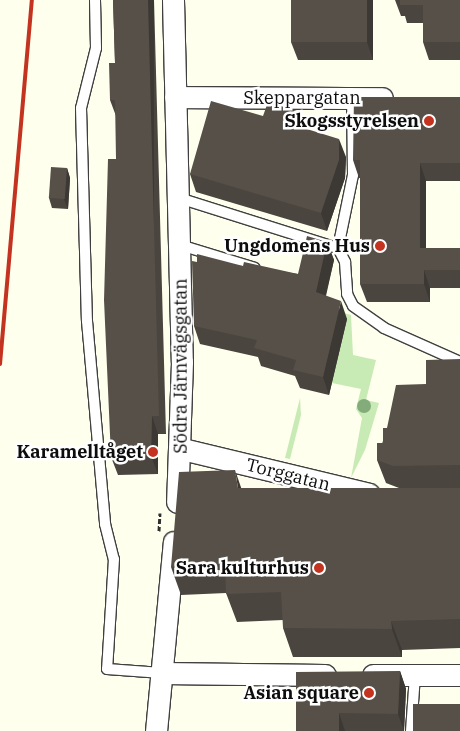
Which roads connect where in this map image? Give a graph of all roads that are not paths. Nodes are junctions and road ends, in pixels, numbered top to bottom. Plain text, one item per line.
1 (95, 0) edge
2 (173, 0) edge
3 (174, 97) junction
4 (352, 98) junction
5 (401, 98) edge
6 (179, 198) junction
7 (180, 244) junction
8 (338, 248) junction
9 (269, 273) edge
10 (460, 362) edge
11 (182, 449) junction
12 (394, 500) edge
13 (162, 673) junction
14 (415, 675) junction
15 (460, 675) edge
16 (156, 731) edge
17 (411, 731) edge

1 - 13 lane
2 - 3 street, Södra Järnvägsgatan
3 - 4 street, Skeppargatan
3 - 6 street, Södra Järnvägsgatan
4 - 5 street, Skeppargatan
4 - 8 lane
6 - 7 street, Södra Järnvägsgatan
6 - 8 lane
7 - 9 lane
7 - 11 street, Södra Järnvägsgatan
8 - 10 lane
11 - 12 street, Torggatan
11 - 13 street, Södra Järnvägsgatan
13 - 14 street
13 - 16 street, Södra Järnvägsgatan
14 - 15 street
14 - 17 lane

